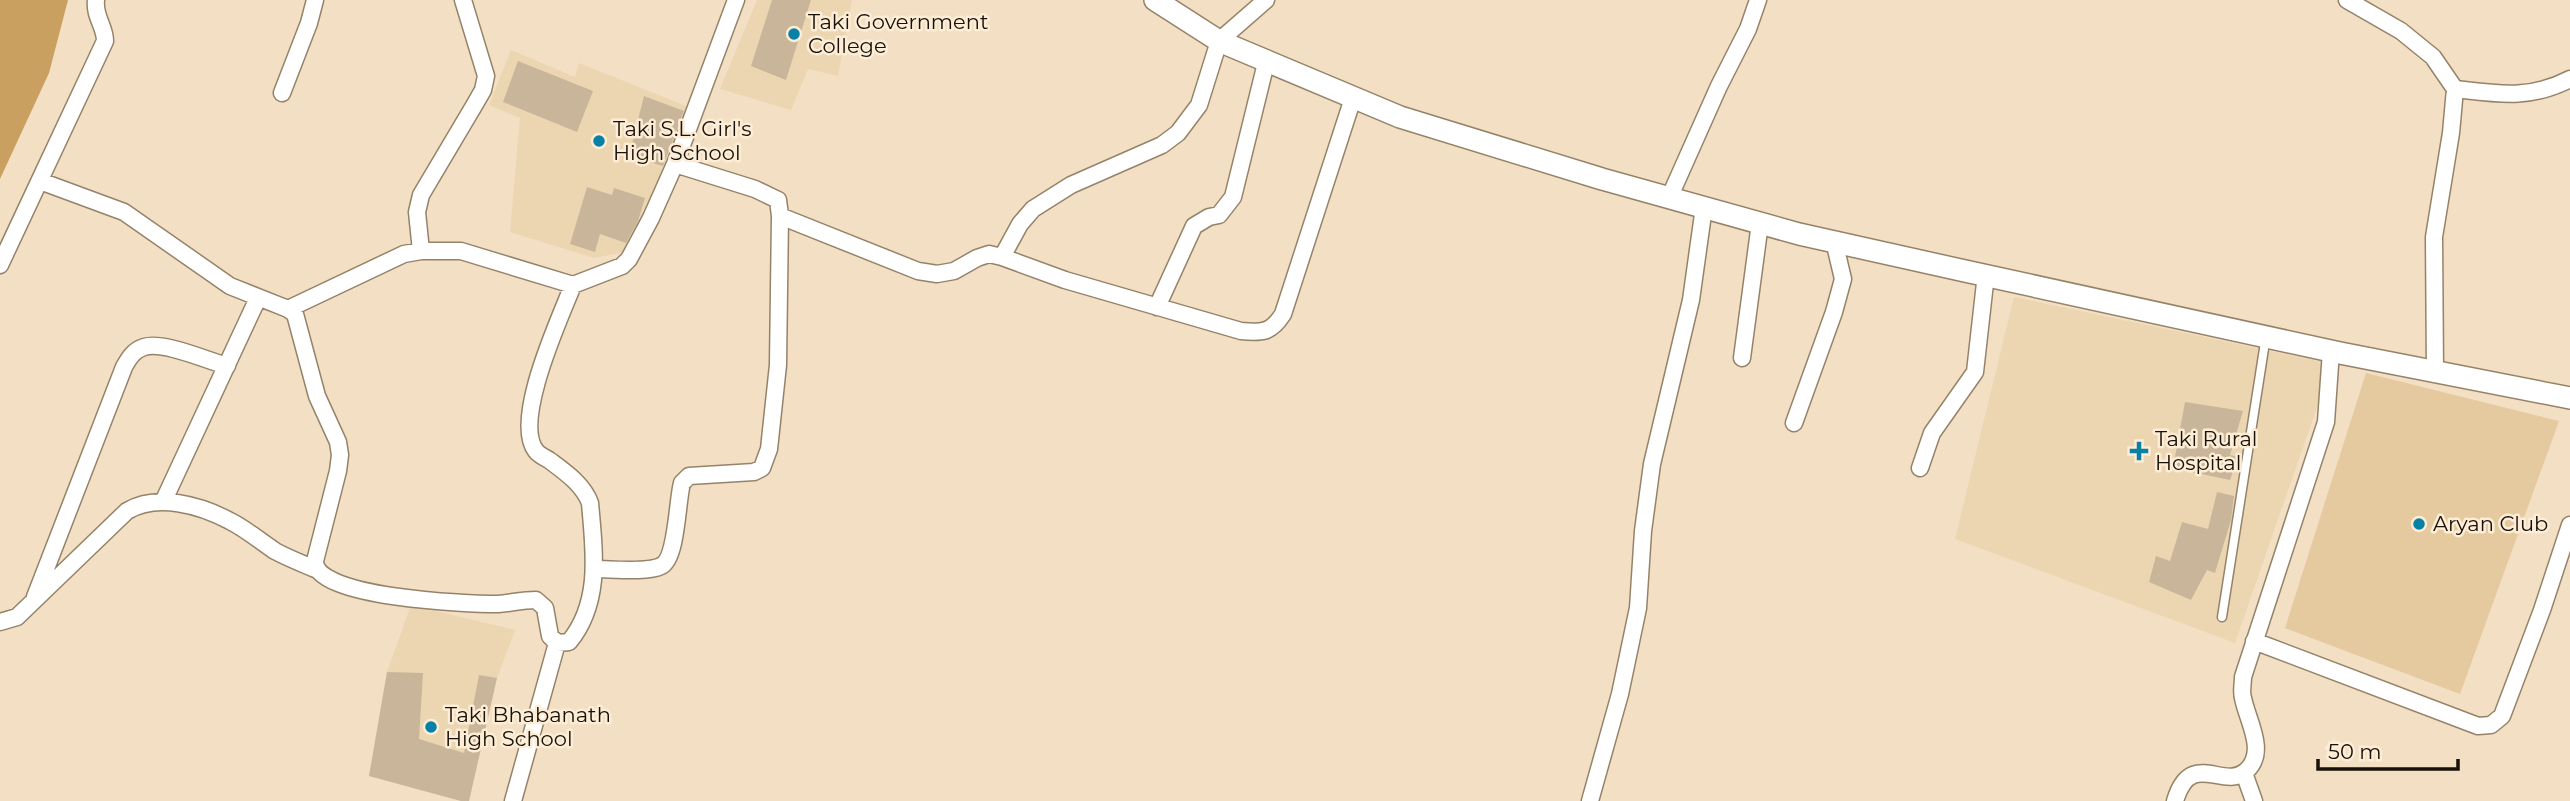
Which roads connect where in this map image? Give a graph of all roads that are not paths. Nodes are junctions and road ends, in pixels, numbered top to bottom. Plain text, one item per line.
1 (96, 0) edge
2 (315, 0) edge
3 (463, 0) edge
4 (736, 0) edge
5 (1155, 0) edge
6 (1266, 0) edge
7 (1758, 0) edge
8 (2347, 0) edge
9 (1219, 41) junction
10 (1266, 63) junction
11 (2570, 79) edge
12 (2455, 89) junction
13 (282, 93) dead end
14 (1353, 98) junction
15 (675, 164) junction
16 (40, 181) junction
17 (1670, 196) junction
18 (1703, 207) junction
19 (780, 216) junction
20 (1760, 223) junction
21 (1834, 241) junction
22 (421, 251) junction
23 (1002, 257) junction
24 (0, 265) edge
25 (1986, 274) junction
26 (573, 285) junction
27 (258, 298) junction
28 (1157, 307) junction
29 (288, 309) junction
30 (2266, 336) junction
31 (2331, 351) junction
32 (1742, 358) dead end
33 (227, 366) junction
34 (2435, 372) junction
35 (2570, 398) edge
36 (1794, 422) dead end
37 (1920, 468) dead end
38 (164, 500) junction
39 (2570, 525) edge
40 (315, 569) junction
41 (595, 569) junction
42 (34, 601) junction
43 (2222, 617) dead end
44 (0, 622) edge
45 (2254, 641) junction
46 (557, 643) junction
47 (2244, 773) junction
48 (513, 801) edge
49 (1590, 801) edge
50 (2175, 801) edge
51 (2254, 801) edge

1 - 16 street
2 - 13 street
3 - 22 street
4 - 15 street
5 - 9 street
6 - 9 street
7 - 17 street
8 - 12 street
9 - 10 street
9 - 23 street
10 - 14 street
10 - 28 street
11 - 12 street
12 - 34 street
14 - 17 street
14 - 28 street
15 - 19 street
15 - 26 street
16 - 24 street
16 - 27 street
17 - 18 street
18 - 20 street
18 - 49 street
19 - 23 street
19 - 41 street
20 - 21 street
20 - 32 street
21 - 25 street
21 - 36 street
22 - 26 street
22 - 29 street
23 - 28 street
25 - 30 street
25 - 37 street
26 - 41 street
27 - 29 street
27 - 33 street
29 - 40 street
30 - 31 street
30 - 43 lane
31 - 34 street
31 - 45 street
33 - 38 street
33 - 42 street
34 - 35 street
38 - 40 street
38 - 42 street
39 - 45 street
40 - 46 street
41 - 46 street
42 - 44 street
45 - 47 street
46 - 48 street
47 - 50 street
47 - 51 street

